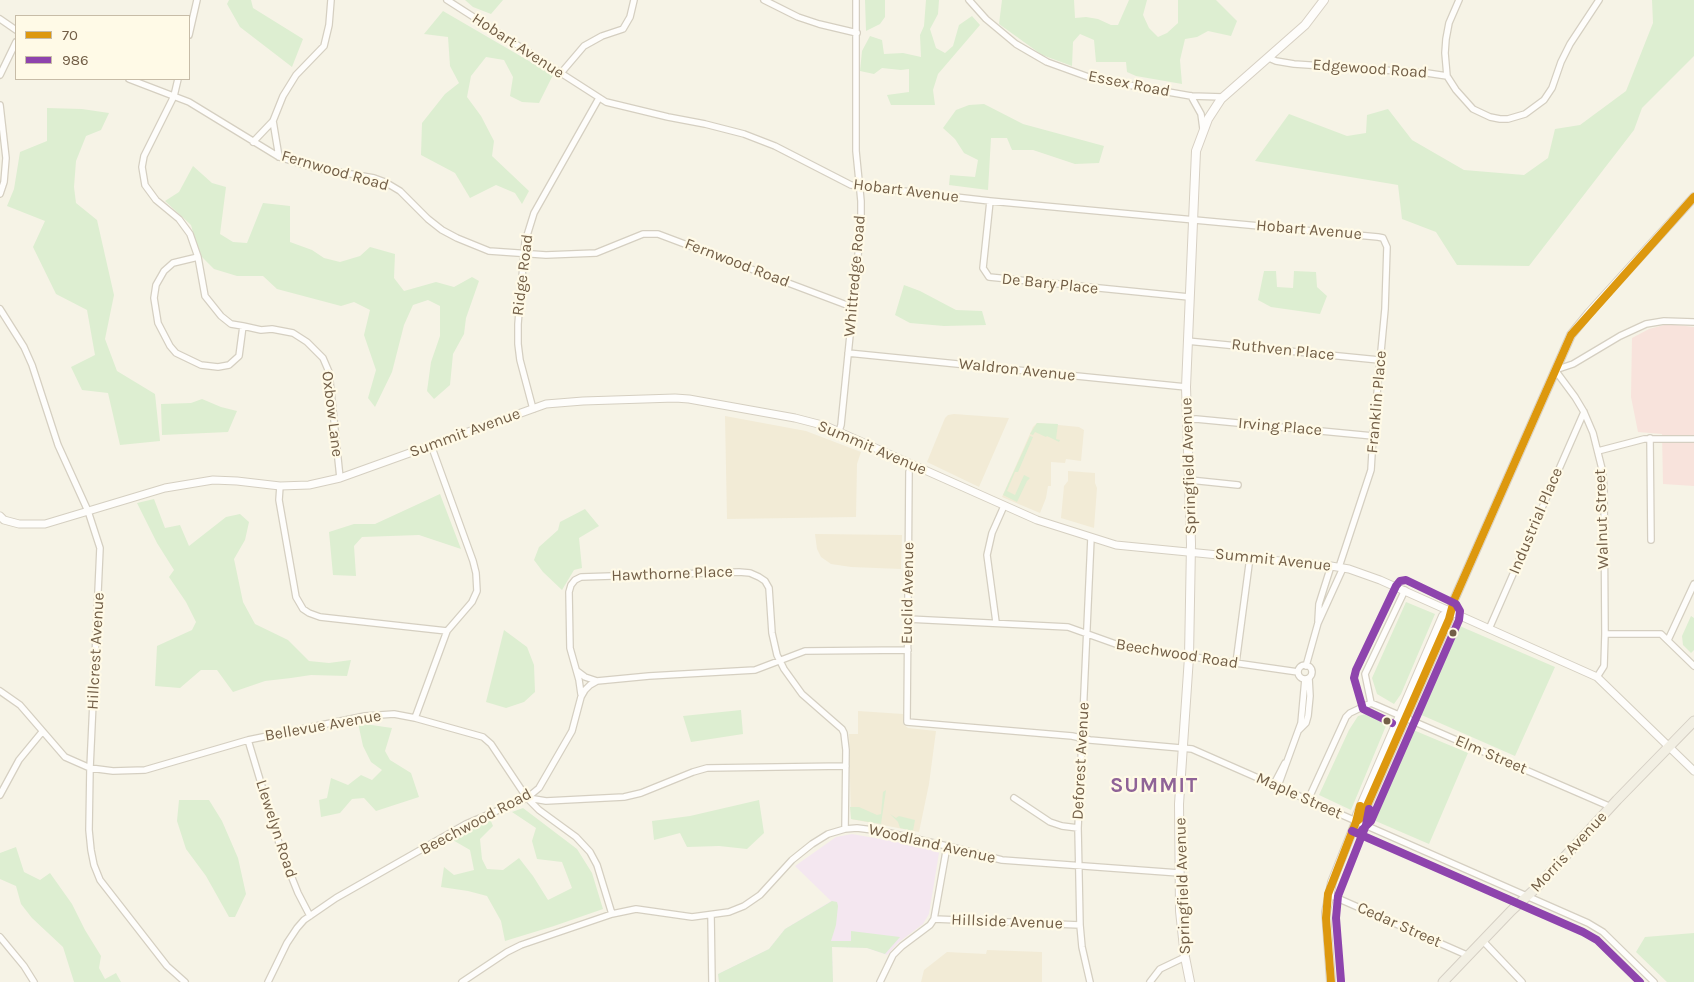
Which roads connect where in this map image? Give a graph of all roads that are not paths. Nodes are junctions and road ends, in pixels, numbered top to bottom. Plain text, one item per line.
1 (197, 0) edge
2 (331, 0) edge
3 (447, 0) edge
4 (634, 0) edge
5 (764, 0) edge
6 (856, 0) edge
7 (969, 0) edge
8 (1324, 0) edge
9 (1459, 0) edge
10 (1599, 0) edge
11 (0, 19) edge
12 (15, 29) edge
13 (190, 31) edge
14 (857, 33) junction
15 (15, 44) edge
16 (1269, 58) junction
17 (561, 73) junction
18 (0, 75) edge
19 (1447, 76) junction
20 (131, 80) edge
21 (178, 80) edge
22 (174, 96) junction
23 (1190, 96) junction
24 (1224, 97) junction
25 (599, 98) junction
26 (0, 105) edge
27 (273, 121) junction
28 (1203, 129) junction
29 (254, 142) junction
30 (279, 157) junction
31 (2, 183) edge
32 (859, 187) junction
33 (0, 194) edge
34 (1694, 197) edge
35 (990, 201) junction
36 (1193, 219) junction
37 (1378, 237) joint
38 (524, 254) junction
39 (198, 257) junction
40 (1189, 298) junction
41 (852, 306) junction
42 (0, 309) edge
43 (1694, 321) edge
44 (242, 326) junction
45 (1187, 340) junction
46 (848, 353) junction
47 (1379, 360) junction
48 (1555, 370) junction
49 (1186, 387) junction
50 (533, 409) junction
51 (1584, 412) junction
52 (1187, 420) junction
53 (839, 431) junction
54 (1373, 436) junction
55 (1650, 438) junction
56 (1694, 439) edge
57 (431, 445) junction
58 (1598, 451) junction
59 (911, 465) junction
60 (340, 478) junction
61 (1190, 480) junction
62 (1238, 485) dead end
63 (280, 486) junction
64 (1004, 506) junction
65 (88, 511) junction
66 (0, 516) edge
67 (1091, 538) junction
68 (1651, 540) dead end
69 (1191, 552) junction
70 (1250, 557) junction
71 (1331, 566) junction
72 (1341, 567) junction
73 (1694, 584) edge
74 (1404, 590) junction
75 (1450, 612) junction
76 (908, 619) junction
77 (996, 622) junction
78 (1318, 623) junction
79 (1489, 629) junction
80 (447, 631) junction
81 (1088, 633) junction
82 (1605, 634) junction
83 (1668, 640) junction
84 (908, 650) junction
85 (1189, 656) junction
86 (780, 661) junction
87 (1236, 663) junction
88 (1306, 666) junction
89 (1694, 666) edge
90 (577, 671) junction
91 (1298, 672) junction
92 (1597, 678) junction
93 (1307, 679) junction
94 (597, 681) junction
95 (0, 691) edge
96 (581, 697) junction
97 (1371, 703) junction
98 (1402, 717) junction
99 (415, 718) junction
100 (1694, 721) edge
101 (906, 722) joint
102 (42, 732) junction
103 (1081, 738) junction
104 (248, 740) junction
105 (1183, 747) junction
106 (1669, 747) junction
107 (846, 766) junction
108 (90, 768) junction
109 (1694, 770) edge
110 (1276, 785) junction
111 (0, 794) edge
112 (527, 798) junction
113 (1014, 798) dead end
114 (1305, 798) junction
115 (1611, 807) junction
116 (1356, 822) junction
117 (1078, 828) junction
118 (845, 829) junction
119 (947, 846) junction
120 (1078, 866) junction
121 (1179, 873) junction
122 (1328, 894) junction
123 (1527, 896) junction
124 (612, 914) junction
125 (711, 915) junction
126 (310, 916) junction
127 (934, 918) junction
128 (1080, 925) junction
129 (0, 937) edge
130 (1484, 941) junction
131 (1469, 956) junction
132 (1185, 957) junction
133 (34, 982) edge
134 (185, 982) edge
135 (268, 982) edge
136 (462, 982) edge
137 (712, 982) edge
138 (880, 982) edge
139 (1090, 982) edge
140 (1150, 982) edge
141 (1190, 982) edge
142 (1331, 982) edge
143 (1443, 982) edge
144 (1522, 982) edge
145 (1654, 982) edge

1 - 13 street
2 - 27 street
3 - 17 street, Hobart Avenue
4 - 17 street
5 - 14 street
6 - 14 street, Whittredge Road
7 - 23 street, Essex Road
8 - 16 main road, Springfield Avenue
9 - 19 street
10 - 19 street, Edgewood Road
11 - 12 street
14 - 32 street, Whittredge Road
15 - 18 street
16 - 19 street, Edgewood Road
16 - 24 main road, Springfield Avenue
17 - 25 street, Hobart Avenue
20 - 22 street, Fernwood Road
21 - 22 street, Oxbow Lane
22 - 29 street, Fernwood Road
22 - 39 street, Oxbow Lane
23 - 24 street, Essex Road
23 - 28 street
24 - 28 main road, Springfield Avenue
25 - 32 street, Hobart Avenue
25 - 38 street, Ridge Road
26 - 31 street
27 - 29 street
27 - 30 street
28 - 36 main road, Springfield Avenue
29 - 30 street, Fernwood Road
30 - 38 street, Fernwood Road
31 - 33 street
32 - 35 street, Hobart Avenue
32 - 41 street, Whittredge Road
34 - 48 main road
35 - 36 street, Hobart Avenue
35 - 40 street, De Bary Place
36 - 37 street, Hobart Avenue
36 - 40 main road, Springfield Avenue
37 - 47 street, Franklin Place
38 - 41 street, Fernwood Road
38 - 50 street, Ridge Road
39 - 44 street, Oxbow Lane
39 - 44 street
40 - 45 main road, Springfield Avenue
41 - 46 street, Whittredge Road
42 - 65 street, Hillcrest Avenue
43 - 48 street
44 - 60 street, Oxbow Lane
45 - 47 street, Ruthven Place
45 - 49 main road, Springfield Avenue
46 - 49 street, Waldron Avenue
46 - 53 street, Whittredge Road
47 - 54 street, Franklin Place
48 - 51 street, Walnut Street
48 - 75 main road
49 - 52 main road, Springfield Avenue
50 - 53 street, Summit Avenue
50 - 57 street, Summit Avenue
51 - 58 street, Walnut Street
51 - 79 street, Industrial Place
52 - 54 street, Irving Place
52 - 61 main road, Springfield Avenue
53 - 59 street, Summit Avenue
54 - 72 street, Franklin Place
55 - 56 street
55 - 58 street
55 - 68 street
57 - 60 street, Summit Avenue
57 - 80 street
58 - 82 street, Walnut Street
59 - 64 street, Summit Avenue
59 - 76 street, Euclid Avenue
60 - 63 street, Summit Avenue
61 - 62 street
61 - 69 main road, Springfield Avenue
63 - 65 street, Summit Avenue
63 - 80 street
64 - 67 street, Summit Avenue
64 - 77 street
65 - 66 street, Summit Avenue
65 - 108 street, Hillcrest Avenue
67 - 69 street, Summit Avenue
67 - 81 street, Deforest Avenue
69 - 70 street, Summit Avenue
69 - 85 main road, Springfield Avenue
70 - 71 street, Summit Avenue
70 - 87 street
71 - 72 street, Summit Avenue
71 - 78 street
72 - 74 street, Summit Avenue
72 - 78 street, Franklin Place
73 - 83 street
74 - 75 street, Summit Avenue
74 - 97 street
75 - 79 street, Summit Avenue
75 - 98 main road
76 - 77 street, Beechwood Road
76 - 84 street, Euclid Avenue
77 - 81 street, Beechwood Road
78 - 88 street
79 - 92 street, Summit Avenue
80 - 99 street
81 - 85 street, Beechwood Road
81 - 103 street, Deforest Avenue
82 - 83 street
82 - 92 street, Walnut Street
83 - 89 street
84 - 86 street
84 - 101 street, Euclid Avenue
85 - 87 street, Beechwood Road
85 - 105 main road, Springfield Avenue
86 - 90 street, Hawthorne Place
86 - 94 street
86 - 107 street, Hawthorne Place
87 - 91 street, Beechwood Road
88 - 91 street
88 - 93 street
90 - 94 street
90 - 96 street, Hawthorne Place
91 - 93 street
92 - 106 street, Summit Avenue
93 - 110 street
94 - 96 street
95 - 102 street, Bellevue Avenue
96 - 112 street, Beechwood Road
97 - 98 street, Elm Street
97 - 114 street
98 - 115 street, Elm Street
98 - 116 main road
99 - 104 street, Bellevue Avenue
99 - 112 street, Bellevue Avenue
100 - 106 main road, Morris Avenue
101 - 103 street, Maple Street
102 - 108 street, Bellevue Avenue
102 - 111 street
103 - 105 street, Maple Street
103 - 117 street, Deforest Avenue
104 - 108 street, Bellevue Avenue
104 - 126 street, Llewelyn Road
105 - 110 street, Maple Street
105 - 121 main road, Springfield Avenue
106 - 109 street, Summit Avenue
106 - 115 main road, Morris Avenue
107 - 112 street
107 - 118 street, Hawthorne Place
108 - 134 street, Hillcrest Avenue
110 - 114 street, Maple Street
112 - 124 street, Bellevue Avenue
112 - 126 street, Beechwood Road
113 - 117 street
114 - 116 street, Maple Street
115 - 123 main road, Morris Avenue
116 - 122 main road
116 - 123 street, Maple Street
117 - 120 street, Deforest Avenue
118 - 119 street, Woodland Avenue
118 - 125 street, Woodland Avenue
119 - 120 street, Woodland Avenue
119 - 127 street
120 - 121 street, Woodland Avenue
120 - 128 street, Deforest Avenue
121 - 132 main road, Springfield Avenue
122 - 131 street, Cedar Street
122 - 142 main road
123 - 130 main road, Morris Avenue
123 - 145 street, Maple Street
124 - 125 street, Woodland Avenue
124 - 136 street, Woodland Avenue
125 - 137 street
126 - 135 street, Beechwood Road
127 - 128 street, Hillside Avenue
127 - 138 street
128 - 139 street, Deforest Avenue
129 - 133 street
130 - 131 main road, Morris Avenue
130 - 144 street
131 - 143 main road, Morris Avenue
132 - 140 street
132 - 141 main road, Springfield Avenue

